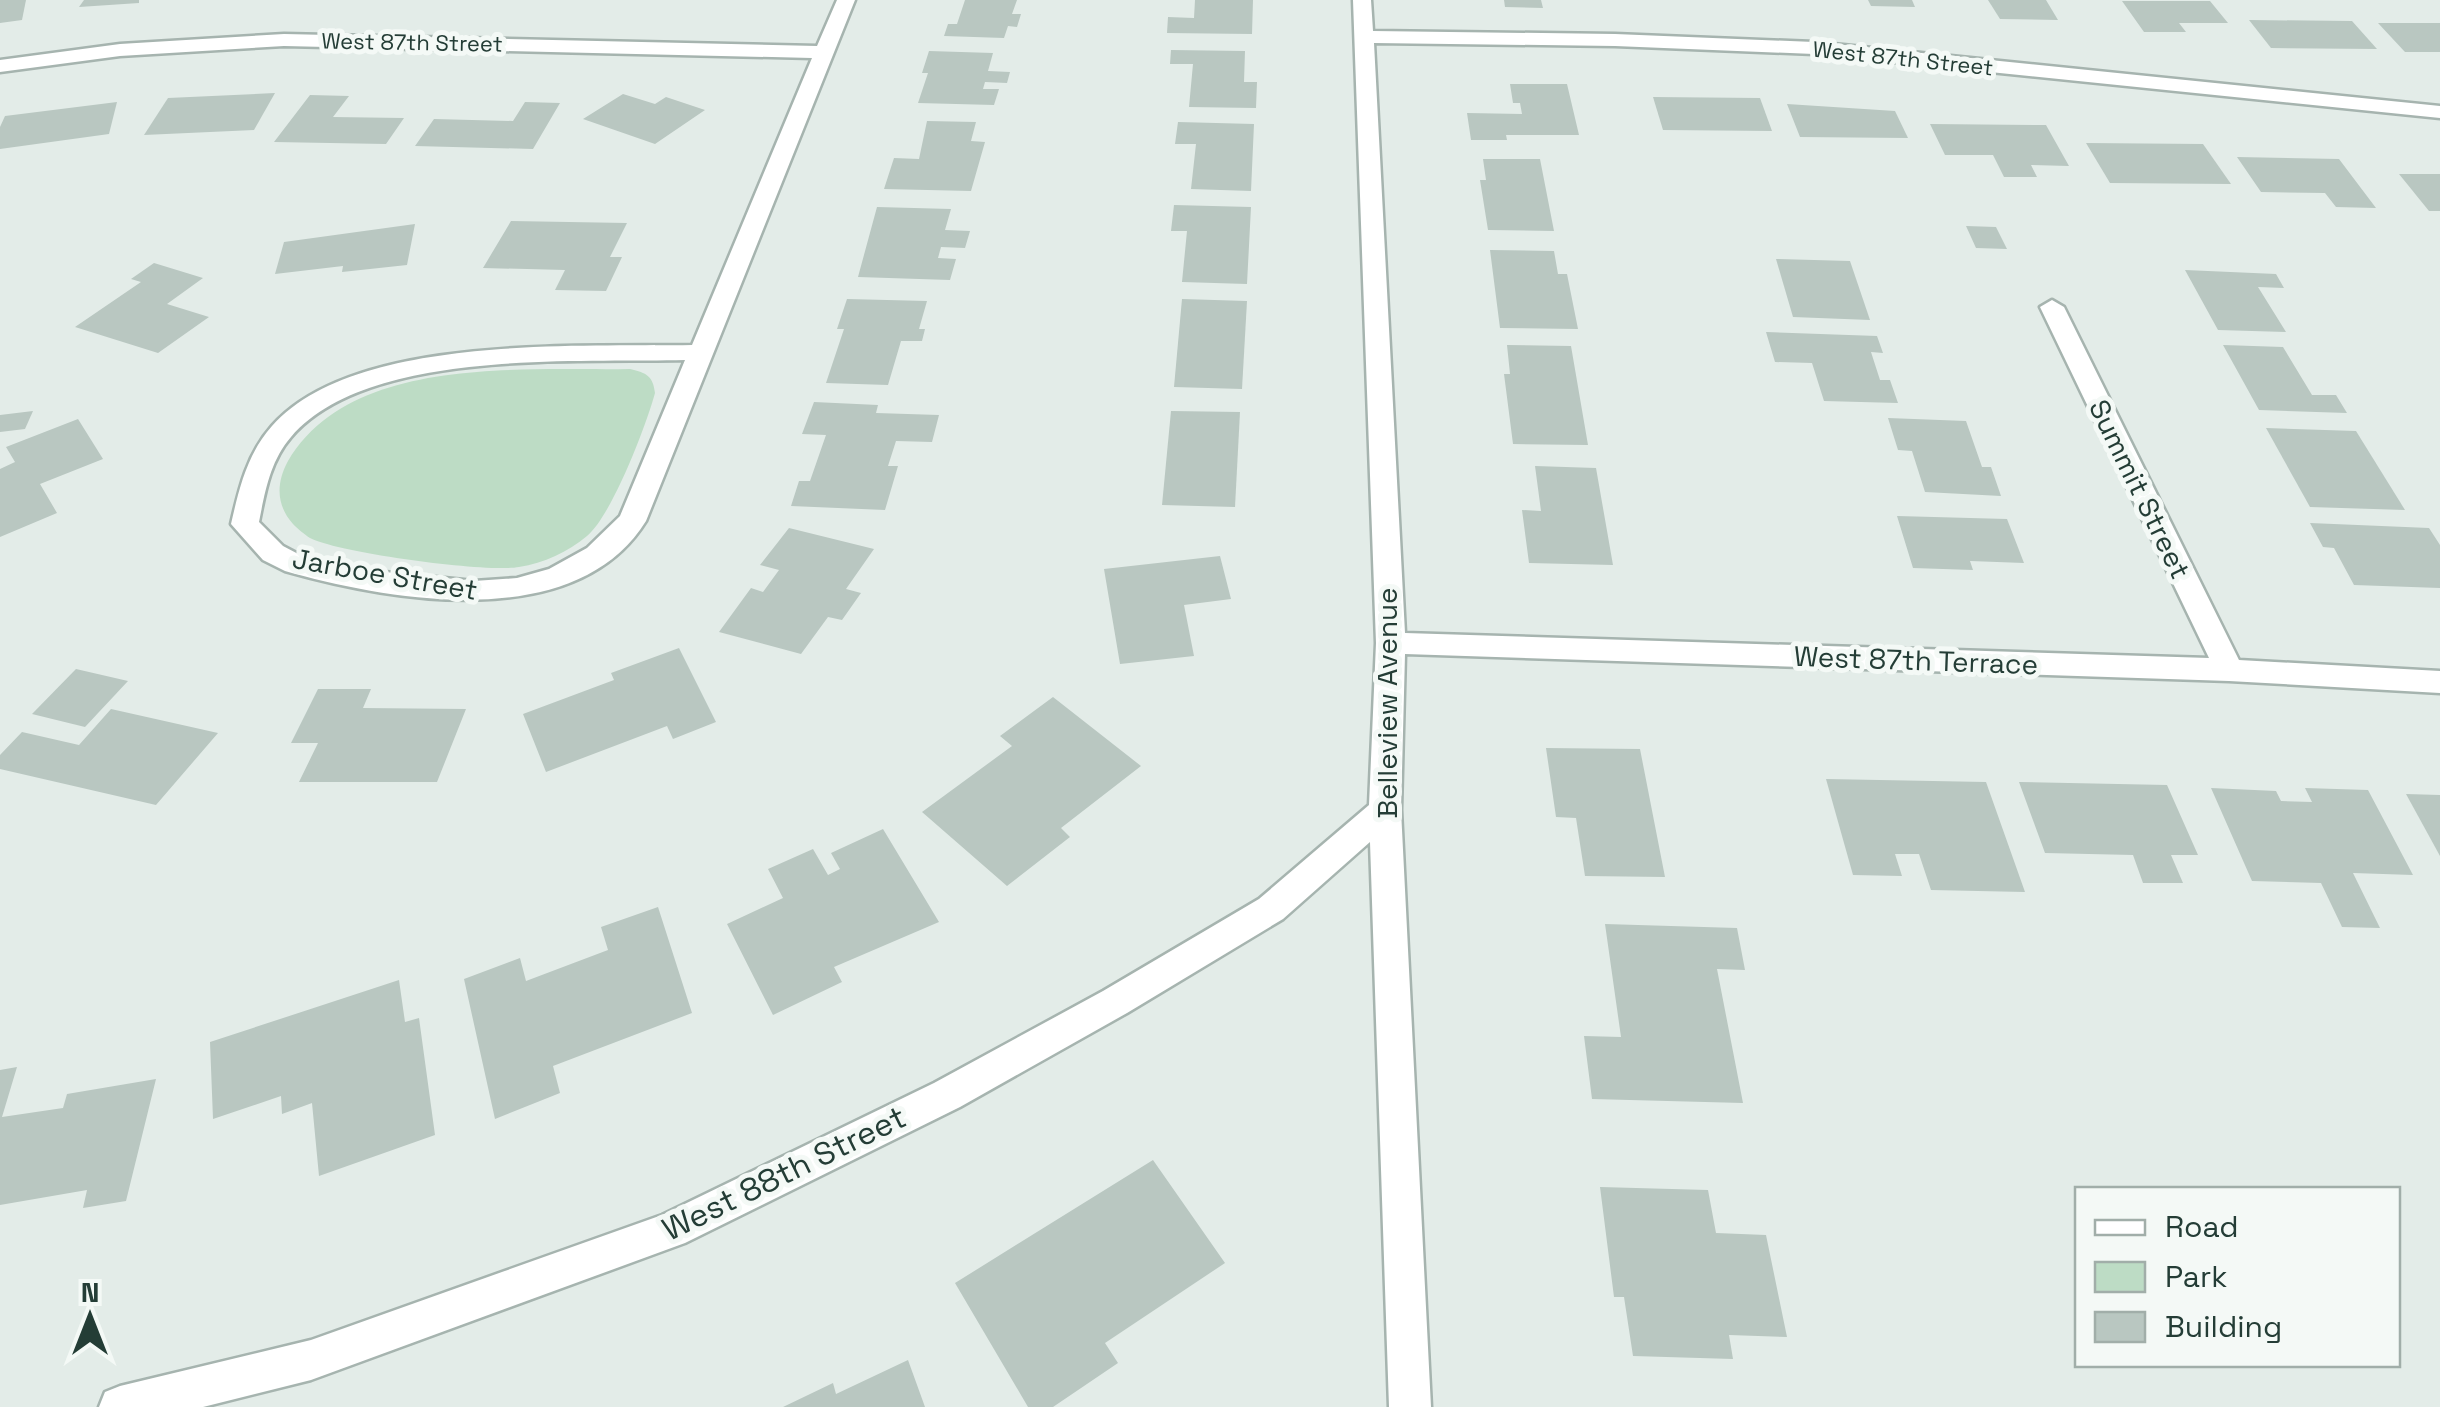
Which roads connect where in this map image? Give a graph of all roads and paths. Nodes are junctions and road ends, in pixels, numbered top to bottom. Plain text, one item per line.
1 (846, 0) edge
2 (1362, 0) edge
3 (1364, 37) junction
4 (824, 52) junction
5 (0, 66) edge
6 (2440, 112) edge
7 (2052, 308) dead end
8 (701, 352) junction
9 (1391, 643) junction
10 (2229, 670) junction
11 (2440, 682) edge
12 (1385, 810) junction
13 (120, 1407) edge
14 (1410, 1407) edge

1 - 4 street, Jarboe Street
2 - 3 street, Belleview Avenue
3 - 6 street, West 87th Street
3 - 9 street, Belleview Avenue
4 - 5 street, West 87th Street
4 - 8 street, Jarboe Street
7 - 10 street, Summit Street
8 - 8 street, Jarboe Street
9 - 10 street, West 87th Terrace
9 - 12 street, Belleview Avenue
10 - 11 street, West 87th Terrace
12 - 13 street, West 88th Street
12 - 14 street, Belleview Avenue

